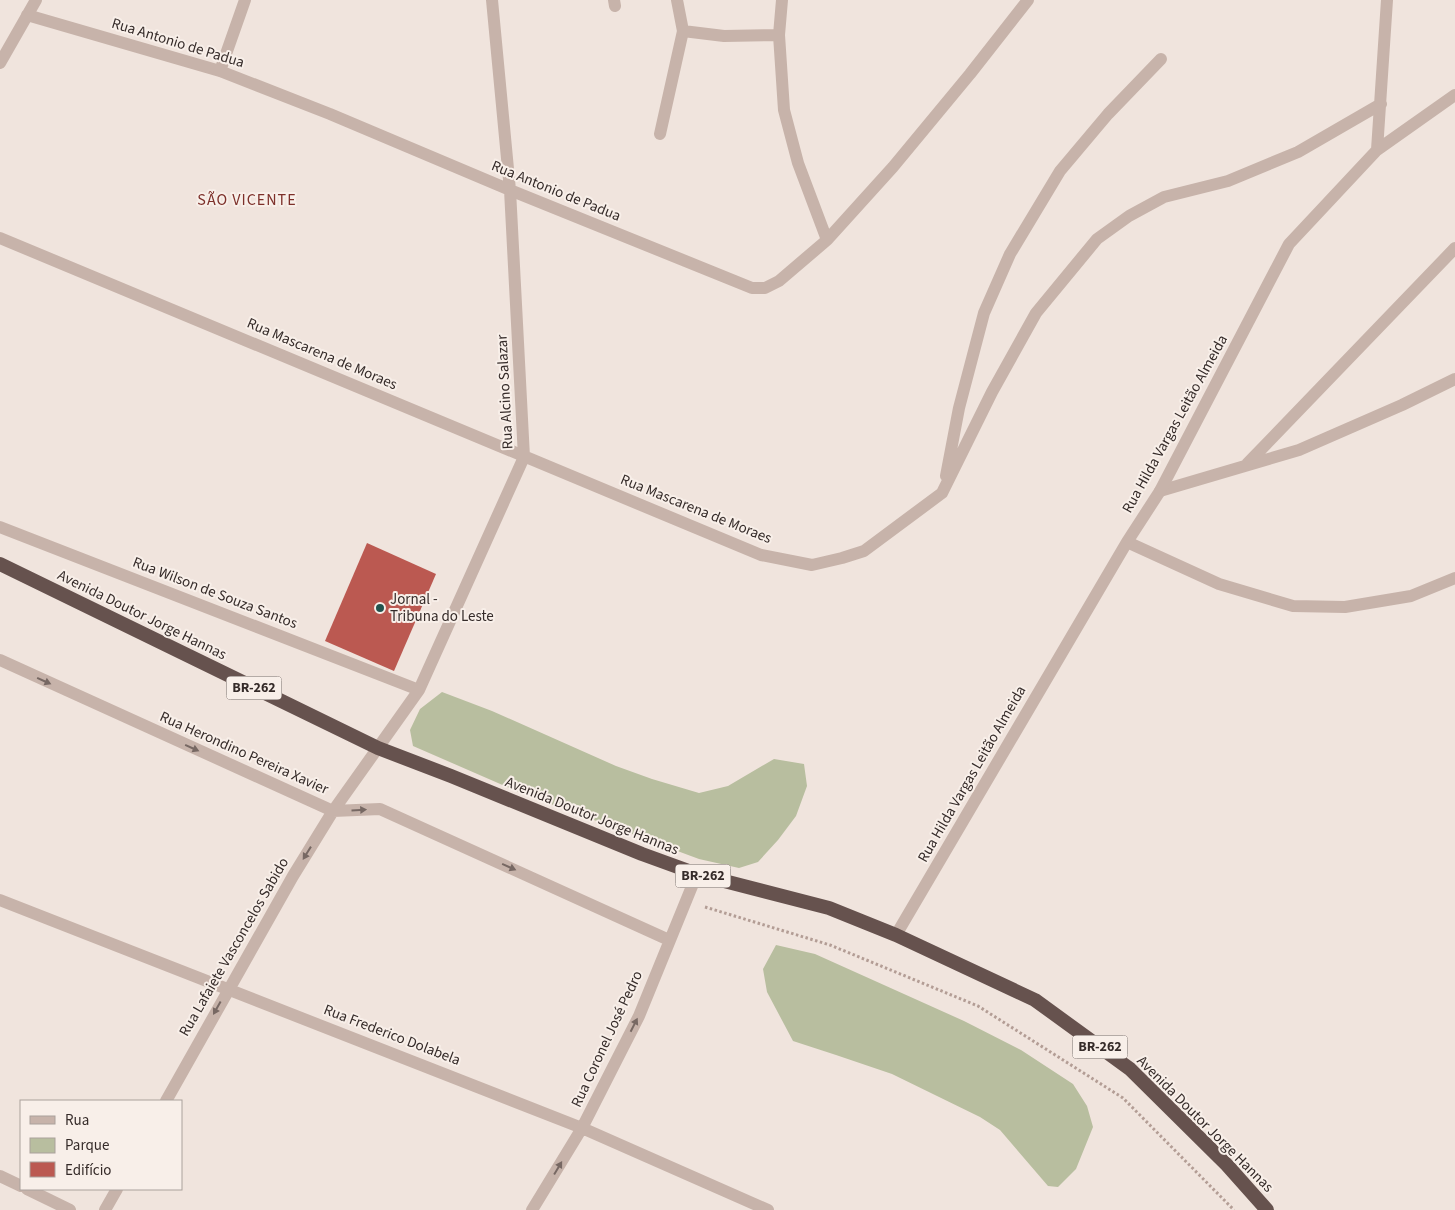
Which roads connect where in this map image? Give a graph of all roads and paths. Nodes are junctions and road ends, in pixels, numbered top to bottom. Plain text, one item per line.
1 (36, 0) edge
2 (245, 0) edge
3 (492, 0) edge
4 (677, 0) edge
5 (782, 0) edge
6 (1028, 0) edge
7 (1387, 0) edge
8 (27, 15) junction
9 (683, 31) junction
10 (779, 35) junction
11 (1161, 59) dead end
12 (0, 63) edge
13 (220, 71) junction
14 (1455, 95) edge
15 (1381, 104) junction
16 (660, 134) dead end
17 (1377, 150) junction
18 (510, 190) junction
19 (0, 238) edge
20 (827, 240) junction
21 (1455, 248) edge
22 (1455, 379) edge
23 (524, 457) junction
24 (1246, 465) junction
25 (1160, 491) junction
26 (942, 493) junction
27 (0, 527) edge
28 (1127, 542) junction
29 (0, 564) edge
30 (1455, 578) edge
31 (0, 660) edge
32 (419, 690) junction
33 (378, 748) junction
34 (333, 811) junction
35 (696, 874) junction
36 (0, 900) edge
37 (685, 900) junction
38 (896, 936) junction
39 (670, 940) junction
40 (228, 989) junction
41 (167, 1100) edge
42 (582, 1128) junction
43 (0, 1176) edge
44 (20, 1186) edge
45 (29, 1190) edge
46 (116, 1190) edge
47 (70, 1210) edge
48 (105, 1210) edge
49 (532, 1210) edge
50 (768, 1210) edge
51 (1234, 1210) edge
52 (1267, 1210) edge

1 - 8 street
2 - 13 street
3 - 18 street, Rua Alcino Salazar
4 - 9 street
5 - 10 street
6 - 20 street, Rua Antonio de Padua
7 - 15 street
8 - 12 street
8 - 13 street, Rua Antonio de Padua
9 - 10 street
9 - 16 street
10 - 20 street
11 - 26 street
13 - 18 street, Rua Antonio de Padua
14 - 17 street, Rua Hilda Vargas Leitão Almeida
15 - 17 street
15 - 26 street, Rua Mascarena de Moraes
17 - 25 street, Rua Hilda Vargas Leitão Almeida
18 - 20 street, Rua Antonio de Padua
18 - 23 street, Rua Alcino Salazar
19 - 23 street, Rua Mascarena de Moraes
21 - 24 street
22 - 24 street
23 - 26 street, Rua Mascarena de Moraes
23 - 32 street, Rua Alcino Salazar
24 - 25 street
25 - 28 street, Rua Hilda Vargas Leitão Almeida
27 - 32 street, Rua Wilson de Souza Santos
28 - 30 street
28 - 38 street, Rua Hilda Vargas Leitão Almeida
29 - 33 highway, Avenida Doutor Jorge Hannas / BR-262
31 -> 34 street, Rua Herondino Pereira Xavier
32 - 33 street, Rua Alcino Salazar
33 - 34 street, Rua Lafaiete Vasconcelos Sabido
33 - 35 highway, Avenida Doutor Jorge Hannas / BR-262
34 -> 39 street, Rua Herondino Pereira Xavier
34 -> 40 street, Rua Lafaiete Vasconcelos Sabido
35 - 37 street, Rua Coronel José Pedro
35 - 38 highway, Avenida Doutor Jorge Hannas / BR-262
36 - 40 street, Rua Frederico Dolabela
37 - 39 street, Rua Coronel José Pedro
37 - 51 path
38 - 52 highway, Avenida Doutor Jorge Hannas / BR-262
42 -> 39 street, Rua Coronel José Pedro
40 -> 41 street, Rua Lafaiete Vasconcelos Sabido
40 - 42 street, Rua Frederico Dolabela
49 -> 42 street, Rua Coronel José Pedro
42 - 50 street, Rua Frederico Dolabela
43 - 44 street
45 - 47 street
46 - 48 street

